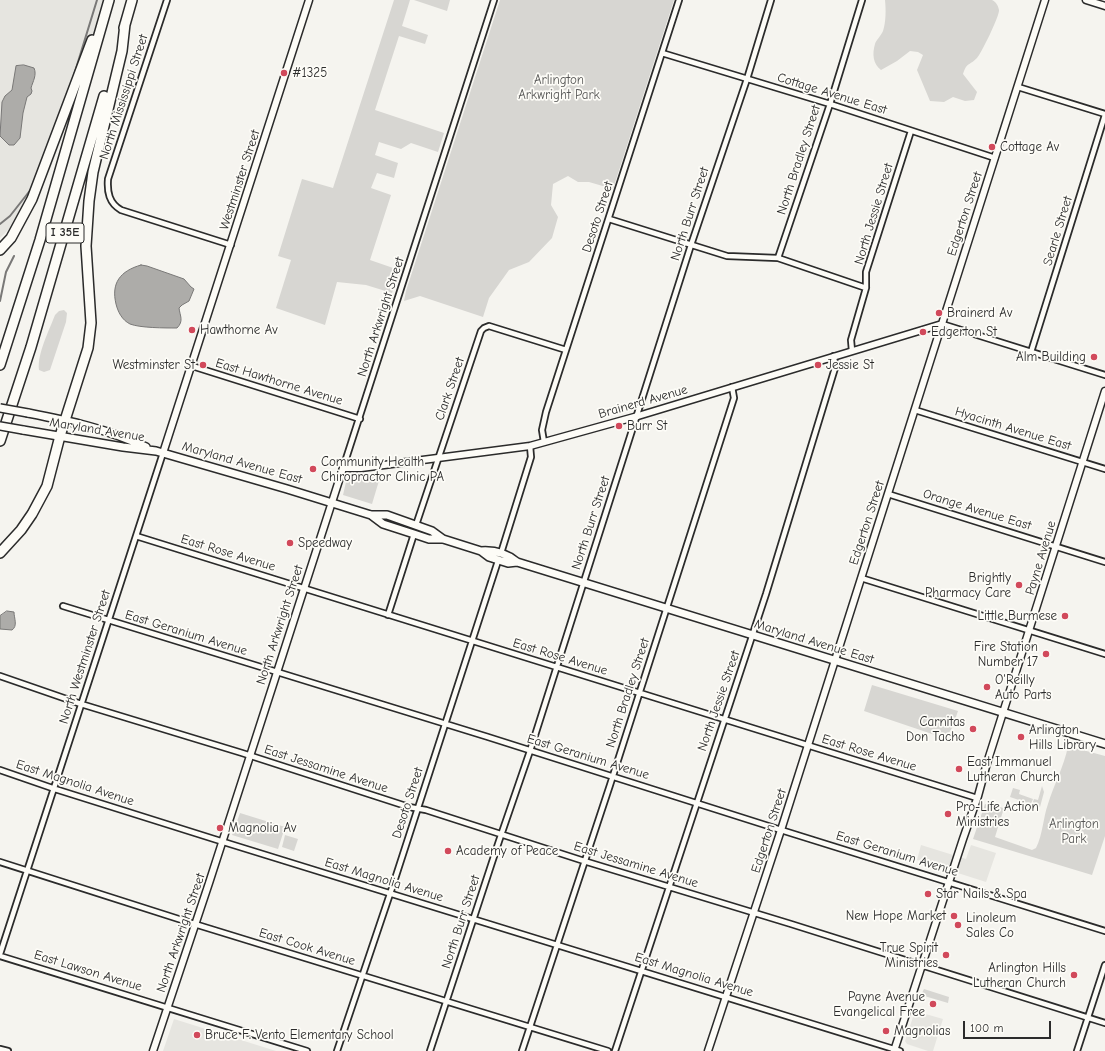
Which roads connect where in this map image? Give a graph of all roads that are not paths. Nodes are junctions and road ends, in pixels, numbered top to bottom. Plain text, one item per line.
1 (109, 0) edge
2 (132, 0) edge
3 (167, 0) edge
4 (309, 0) edge
5 (494, 0) edge
6 (679, 0) edge
7 (771, 0) edge
8 (862, 0) edge
9 (1045, 0) edge
10 (1086, 0) edge
11 (1105, 6) edge
12 (103, 18) junction
13 (125, 24) junction
14 (662, 53) junction
15 (747, 79) junction
16 (1018, 87) junction
17 (830, 104) junction
18 (1105, 115) edge
19 (911, 131) junction
20 (995, 158) junction
21 (609, 219) junction
22 (231, 245) junction
23 (692, 245) junction
24 (0, 250) edge
25 (778, 258) junction
26 (866, 288) junction
27 (942, 324) junction
28 (566, 350) junction
29 (852, 351) junction
30 (1031, 352) junction
31 (834, 356) junction
32 (0, 365) edge
33 (192, 366) junction
34 (1105, 375) edge
35 (732, 387) junction
36 (1105, 391) edge
37 (0, 408) edge
38 (915, 410) junction
39 (638, 416) junction
40 (360, 419) junction
41 (65, 420) junction
42 (0, 426) edge
43 (60, 436) junction
44 (0, 441) edge
45 (544, 442) junction
46 (530, 446) junction
47 (152, 450) junction
48 (163, 453) junction
49 (438, 459) junction
50 (1083, 462) junction
51 (343, 468) junction
52 (1105, 469) edge
53 (888, 494) junction
54 (332, 503) junction
55 (371, 515) junction
56 (416, 525) junction
57 (414, 534) junction
58 (136, 536) junction
59 (443, 539) junction
60 (1056, 547) junction
61 (481, 551) junction
62 (0, 553) edge
63 (500, 553) junction
64 (498, 560) junction
65 (517, 562) junction
66 (1105, 562) edge
67 (861, 578) junction
68 (583, 582) junction
69 (304, 588) junction
70 (63, 606) dead end
71 (666, 608) junction
72 (388, 615) junction
73 (108, 620) junction
74 (1030, 631) junction
75 (752, 636) junction
76 (472, 641) junction
77 (1105, 654) edge
78 (835, 661) junction
79 (556, 667) junction
80 (277, 672) junction
81 (0, 676) edge
82 (640, 693) junction
83 (81, 704) junction
84 (1004, 713) junction
85 (724, 719) junction
86 (444, 724) junction
87 (1105, 744) edge
88 (808, 745) junction
89 (530, 751) junction
90 (250, 756) junction
91 (0, 770) edge
92 (613, 776) junction
93 (55, 789) junction
94 (977, 798) junction
95 (696, 803) junction
96 (418, 809) junction
97 (781, 830) junction
98 (501, 834) junction
99 (223, 841) junction
100 (584, 861) junction
101 (0, 862) edge
102 (27, 872) junction
103 (949, 882) junction
104 (670, 887) junction
105 (390, 893) junction
106 (754, 913) junction
107 (473, 919) junction
108 (195, 924) junction
109 (1105, 931) edge
110 (557, 945) junction
111 (0, 955) edge
112 (1105, 965) edge
113 (922, 966) junction
114 (642, 971) junction
115 (362, 976) junction
116 (726, 997) junction
117 (447, 1002) junction
118 (167, 1008) junction
119 (1088, 1018) junction
120 (1105, 1023) edge
121 (530, 1027) junction
122 (0, 1048) edge
123 (896, 1050) edge
124 (8, 1051) edge
125 (153, 1051) edge
126 (307, 1051) edge
127 (337, 1051) edge
128 (430, 1051) edge
129 (522, 1051) edge
130 (608, 1051) edge
131 (615, 1051) edge
132 (708, 1051) edge
133 (1077, 1051) edge

1 - 12 highway, I 35E
2 - 13 highway, I 35E
3 - 22 street, North Mississippi Street
4 - 22 street, Westminster Street
5 - 40 street, North Arkwright Street
6 - 14 street, Desoto Street
7 - 15 street, North Burr Street
8 - 17 street, North Bradley Street
9 - 16 street, Edgerton Street
10 - 11 street
12 - 24 highway
12 - 32 highway, I 35E
13 - 41 highway
13 - 44 highway, I 35E
14 - 15 street, Cottage Avenue East
14 - 21 street, Desoto Street
15 - 17 street, Cottage Avenue East
15 - 23 street, North Burr Street
16 - 18 street
16 - 20 street, Edgerton Street
17 - 19 street, Cottage Avenue East
17 - 25 street, North Bradley Street
18 - 30 street, Searle Street
19 - 20 street, Cottage Avenue East
19 - 26 street, North Jessie Street
20 - 27 street, Edgerton Street
21 - 23 street
21 - 28 street, Desoto Street
22 - 33 street, Westminster Street
23 - 25 street
23 - 39 street, North Burr Street
25 - 26 street
26 - 29 street, North Jessie Street
27 - 29 street, Brainerd Avenue
27 - 30 street
27 - 38 street, Edgerton Street
28 - 45 street, Desoto Street
28 - 49 street, Clark Street
29 - 31 street, Brainerd Avenue
30 - 34 street
31 - 35 street, Brainerd Avenue
31 - 75 street, North Jessie Street
33 - 40 street, East Hawthorne Avenue
33 - 48 street, North Westminster Street
35 - 39 street, Brainerd Avenue
35 - 71 street, North Bradley Street
36 - 50 street, Payne Avenue
37 - 41 main road, Maryland Avenue, bridge
38 - 50 street, Hyacinth Avenue East
38 - 53 street, Edgerton Street
39 - 45 street, Brainerd Avenue
39 - 68 street, North Burr Street
40 - 51 street, North Arkwright Street
41 - 43 highway
41 - 47 main road, Maryland Avenue
42 - 43 main road, Maryland Avenue, bridge
43 - 47 main road, Maryland Avenue
43 - 62 highway
45 - 46 street, Brainerd Avenue
46 - 49 street, Brainerd Avenue
46 - 63 street
47 - 48 main road, Maryland Avenue East
48 - 54 main road, Maryland Avenue East
48 - 58 street, North Westminster Street
49 - 51 street, Brainerd Avenue
49 - 56 street, Clark Street
50 - 52 street, Hyacinth Avenue East
50 - 60 street, Payne Avenue
51 - 54 street, North Arkwright Street
53 - 60 street, Orange Avenue East
53 - 67 street, Edgerton Street
54 - 55 main road, Maryland Avenue East
54 - 69 street, North Arkwright Street
55 - 56 main road, Maryland Avenue East
55 - 57 main road, Maryland Avenue East
56 - 59 main road, Maryland Avenue East
57 - 59 main road, Maryland Avenue East
57 - 72 street
58 - 69 street, East Rose Avenue
58 - 73 street, North Westminster Street
59 - 61 main road, Maryland Avenue East
60 - 66 street, Orange Avenue East
60 - 74 street, Payne Avenue
61 - 63 main road, Maryland Avenue East
61 - 64 main road, Maryland Avenue East
63 - 65 main road, Maryland Avenue East
64 - 65 main road, Maryland Avenue East
64 - 76 street, Desoto Street
65 - 68 main road, Maryland Avenue East
67 - 74 street
67 - 78 street, Edgerton Street
68 - 71 main road, Maryland Avenue East
68 - 79 street, North Burr Street
69 - 72 street, East Rose Avenue
69 - 80 street, North Arkwright Street
70 - 73 street, East Geranium Avenue
71 - 75 main road, Maryland Avenue East
71 - 82 street, North Bradley Street
72 - 76 street, East Rose Avenue
73 - 80 street, East Geranium Avenue
73 - 83 street, North Westminster Street
74 - 77 street
74 - 84 street, Payne Avenue
75 - 78 main road, Maryland Avenue East
75 - 85 street, North Jessie Street
76 - 79 street, East Rose Avenue
76 - 86 street, Desoto Street
78 - 84 main road, Maryland Avenue East
78 - 88 street, Edgerton Street
79 - 82 street, East Rose Avenue
79 - 89 street, North Burr Street
80 - 86 street, East Geranium Avenue
80 - 90 street, North Arkwright Street
81 - 83 street, East Jessamine Avenue
82 - 85 street, East Rose Avenue
82 - 92 street, North Bradley Street
83 - 90 street, East Jessamine Avenue
83 - 93 street, North Westminster Street
84 - 87 main road, Maryland Avenue East
84 - 94 street, Payne Avenue
85 - 88 street, East Rose Avenue
85 - 95 street, North Jessie Street
86 - 89 street, East Geranium Avenue
86 - 96 street, Desoto Street
88 - 94 street, East Rose Avenue
88 - 97 street, Edgerton Street
89 - 92 street, East Geranium Avenue
89 - 98 street, North Burr Street
90 - 96 street, East Jessamine Avenue
90 - 99 street, North Arkwright Street
91 - 93 street, East Magnolia Avenue
92 - 95 street, East Geranium Avenue
92 - 100 street, North Bradley Street
93 - 99 street, East Magnolia Avenue
93 - 102 street, North Westminster Street
94 - 103 street, Payne Avenue
95 - 97 street, East Geranium Avenue
95 - 104 street, North Jessie Street
96 - 98 street, East Jessamine Avenue
96 - 105 street, Desoto Street
97 - 103 street, East Geranium Avenue
97 - 106 street, Edgerton Street
98 - 100 street, East Jessamine Avenue
98 - 107 street, North Burr Street
99 - 105 street, East Magnolia Avenue
99 - 108 street, North Arkwright Street
100 - 104 street, East Jessamine Avenue
100 - 110 street, North Bradley Street
101 - 102 street, East Cook Avenue
102 - 108 street, East Cook Avenue
102 - 111 street, North Westminster Street
103 - 109 street, East Geranium Avenue
103 - 113 street, Payne Avenue
104 - 106 street, East Jessamine Avenue
104 - 114 street, North Jessie Street
105 - 107 street, East Magnolia Avenue
105 - 115 street, Desoto Street
106 - 113 street, East Jessamine Avenue
106 - 116 street, Edgerton Street
107 - 110 street, East Magnolia Avenue
107 - 117 street, North Burr Street
108 - 115 street, East Cook Avenue
108 - 118 street, North Arkwright Street
110 - 114 street, East Magnolia Avenue
110 - 121 street, North Bradley Street
111 - 118 street, East Lawson Avenue
112 - 119 street
113 - 119 street, East Jessamine Avenue
113 - 123 street, Payne Avenue
114 - 116 street, East Magnolia Avenue
114 - 131 street, North Jessie Street
115 - 117 street, East Cook Avenue
115 - 127 street, Desoto Street
116 - 123 street, East Magnolia Avenue
116 - 132 street, Edgerton Street
117 - 121 street, East Cook Avenue
117 - 128 street, North Burr Street
118 - 125 street, North Arkwright Street
118 - 126 street, East Lawson Avenue
119 - 120 street, East Jessamine Avenue
119 - 133 street
121 - 129 street, North Bradley Street
121 - 130 street, East Cook Avenue
122 - 124 street

